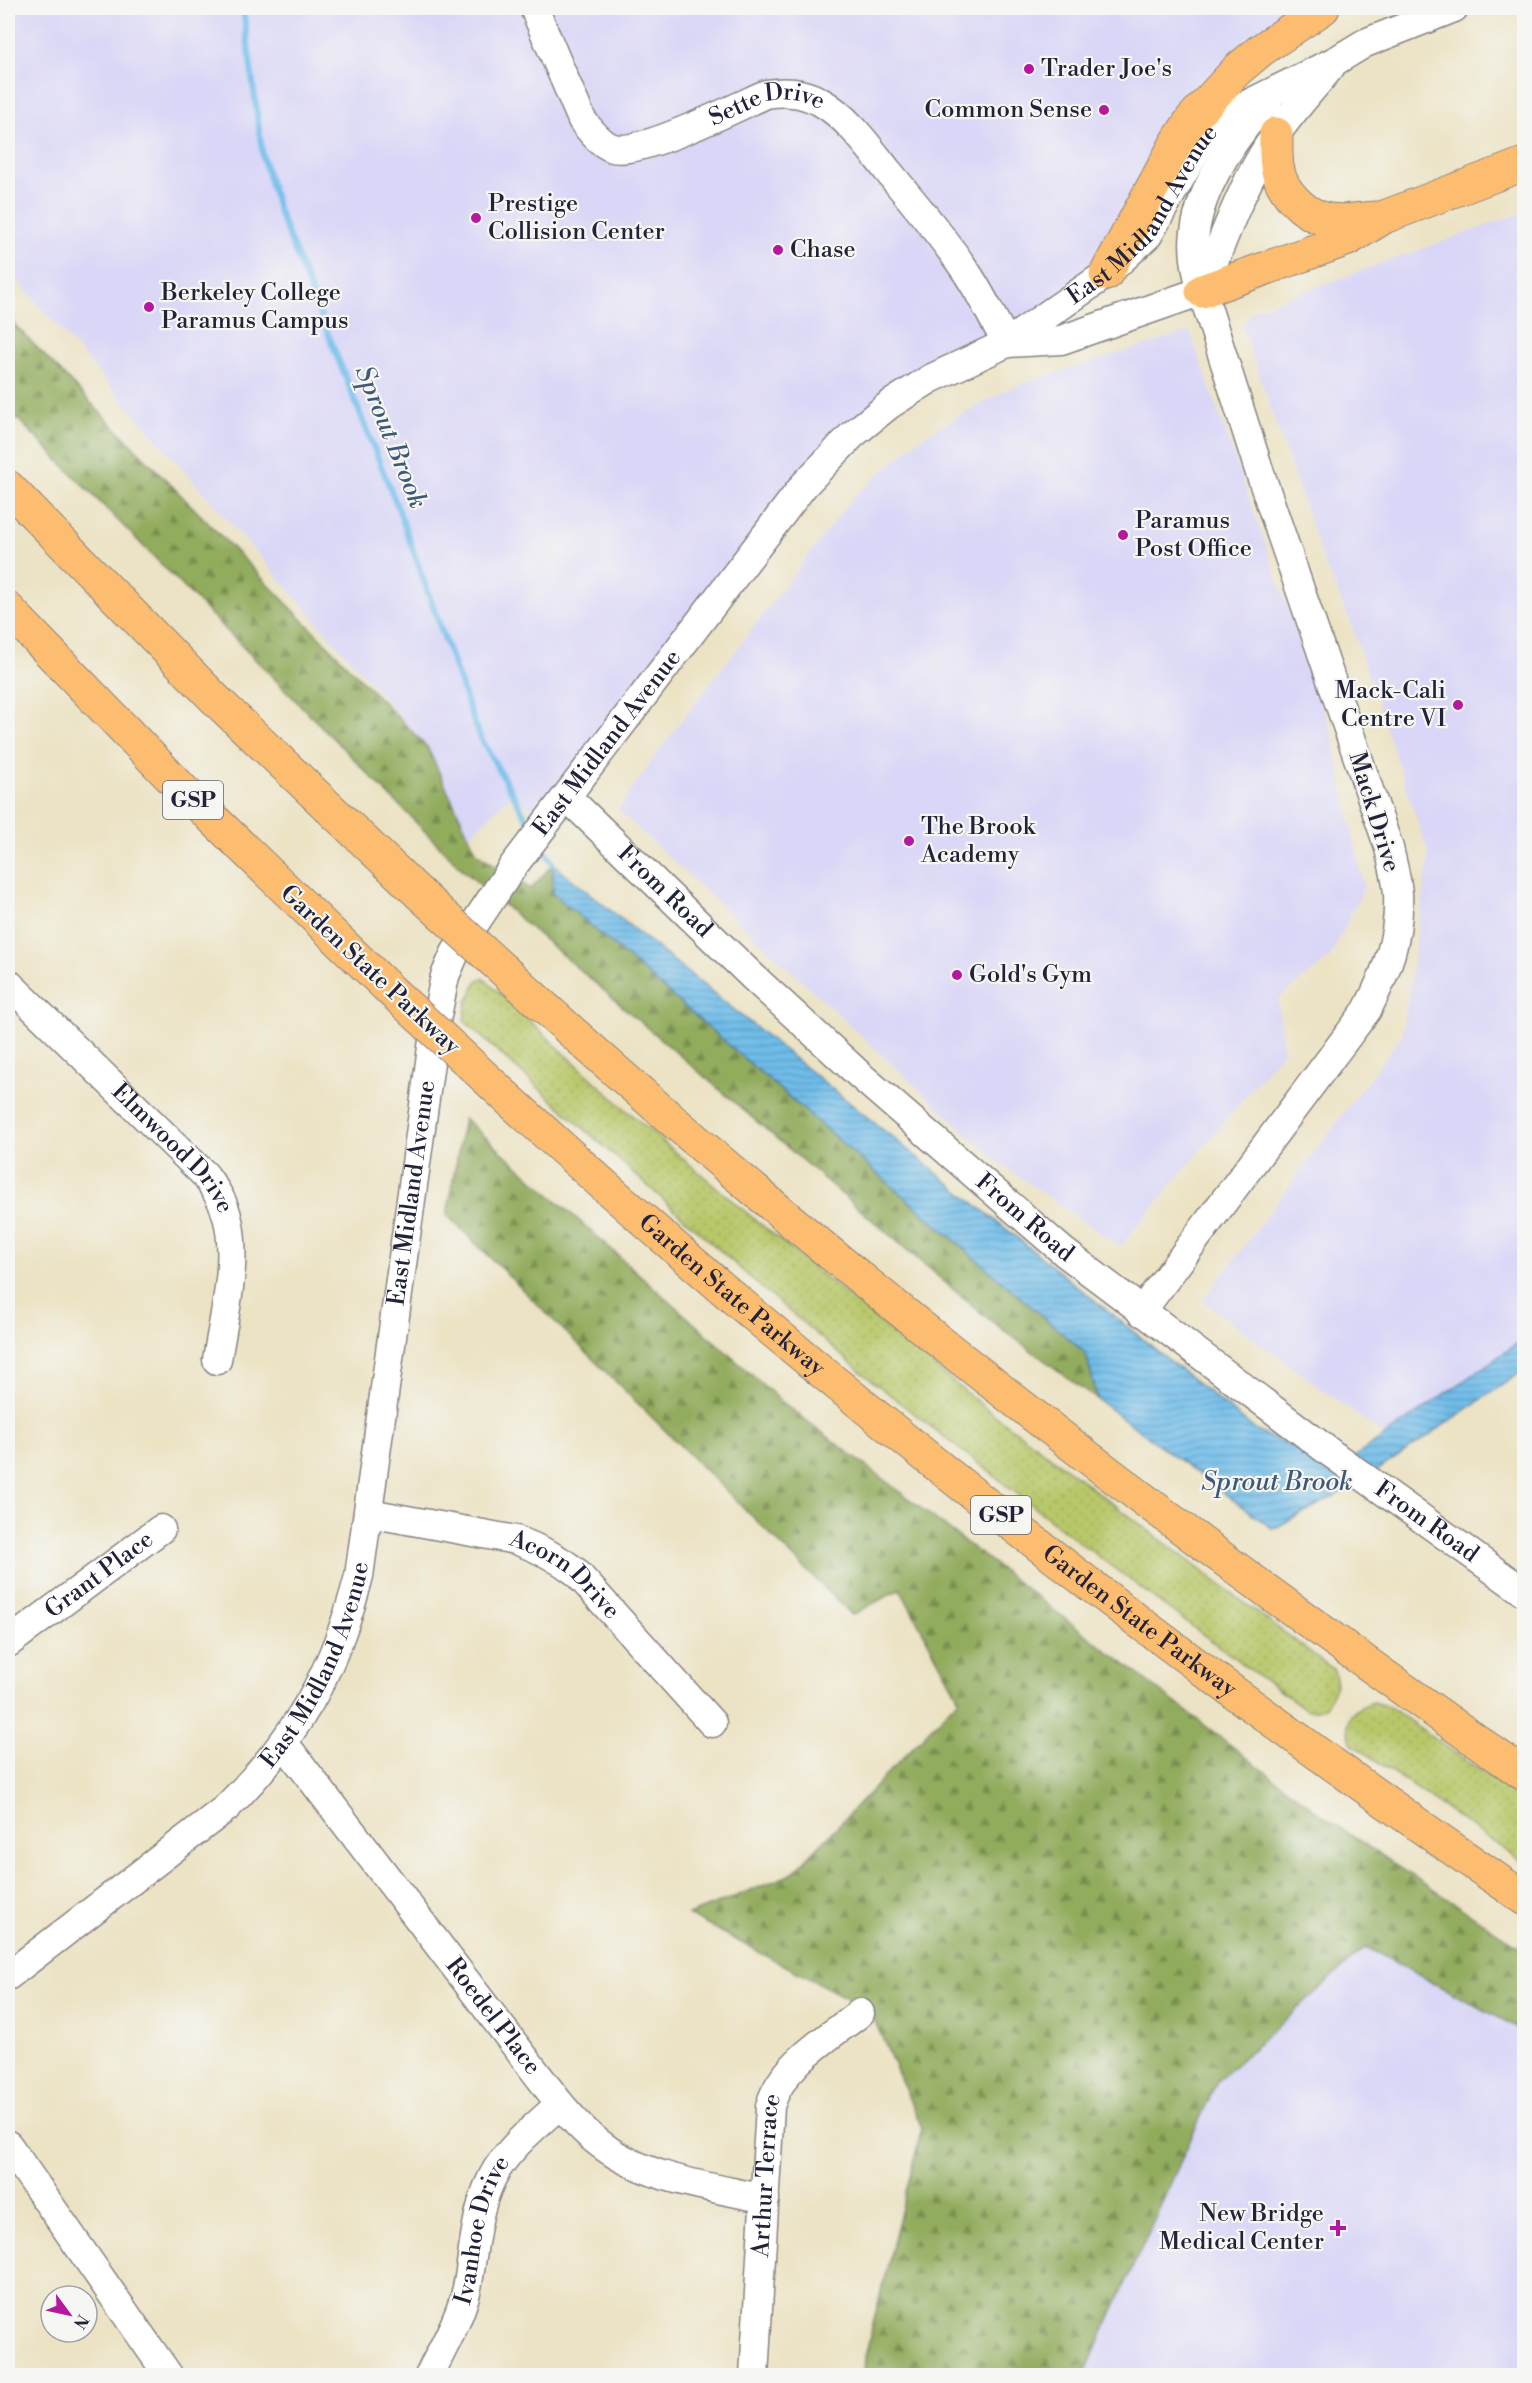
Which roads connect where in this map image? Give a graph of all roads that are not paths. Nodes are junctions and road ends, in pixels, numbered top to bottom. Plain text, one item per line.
1 (534, 8) edge
2 (1323, 8) edge
3 (1454, 8) edge
4 (1337, 60) junction
5 (1278, 89) junction
6 (1276, 134) junction
7 (1524, 164) edge
8 (1384, 217) junction
9 (1107, 274) junction
10 (1202, 291) junction
11 (1006, 343) junction
12 (8, 487) edge
13 (8, 609) edge
14 (567, 797) junction
15 (8, 983) edge
16 (1141, 1312) junction
17 (217, 1360) dead end
18 (369, 1513) junction
19 (161, 1529) dead end
20 (1524, 1592) edge
21 (8, 1643) edge
22 (712, 1723) dead end
23 (284, 1743) junction
24 (1524, 1774) edge
25 (1524, 1898) edge
26 (8, 1976) edge
27 (860, 2013) dead end
28 (560, 2104) junction
29 (8, 2145) edge
30 (765, 2199) junction
31 (169, 2376) edge
32 (429, 2376) edge
33 (753, 2376) edge

1 - 11 street, Sette Drive
2 - 9 highway
3 - 4 street, East Midland Avenue
4 - 5 street, East Midland Avenue
4 - 6 street, East Midland Avenue
5 - 9 street, East Midland Avenue
5 - 10 street, East Midland Avenue
6 - 8 highway
6 - 10 street, East Midland Avenue
7 - 8 highway
8 - 10 highway
9 - 11 street, East Midland Avenue
10 - 11 street, East Midland Avenue
10 - 16 street, Mack Drive
11 - 14 street, East Midland Avenue
12 - 24 highway, bridge
13 - 25 highway, Garden State Parkway / GSP, bridge
14 - 16 street, From Road
14 - 18 street, East Midland Avenue
15 - 17 street, Elmwood Drive
16 - 20 street, From Road
18 - 22 street, Acorn Drive
18 - 23 street, East Midland Avenue
19 - 21 street, Grant Place
23 - 26 street, East Midland Avenue
23 - 28 street, Roedel Place
27 - 30 street, Arthur Terrace
28 - 30 street, Roedel Place
28 - 32 street, Ivanhoe Drive
29 - 31 street
30 - 33 street, Arthur Terrace

